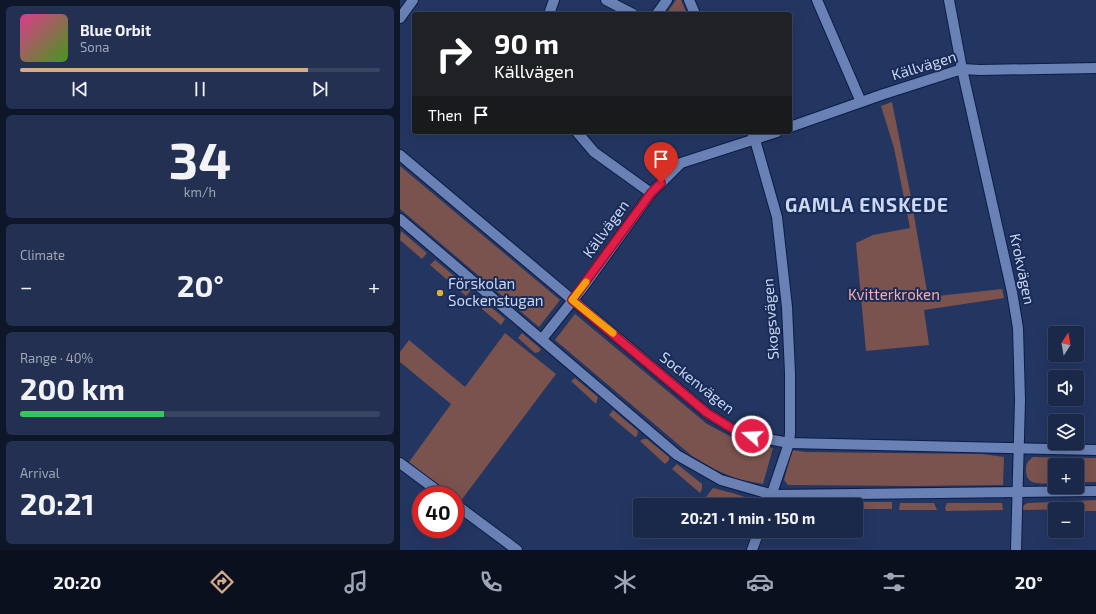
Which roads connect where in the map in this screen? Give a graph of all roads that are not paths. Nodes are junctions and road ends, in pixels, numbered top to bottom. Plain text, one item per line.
1 (414, 0) edge
2 (554, 0) edge
3 (606, 0) edge
4 (667, 0) edge
5 (689, 0) edge
6 (817, 0) edge
7 (949, 0) edge
8 (550, 12) edge
9 (629, 12) edge
10 (658, 12) edge
11 (694, 12) edge
12 (400, 18) edge
13 (1096, 68) edge
14 (962, 69) junction
15 (861, 102) junction
16 (792, 126) edge
17 (579, 134) edge
18 (766, 134) edge
19 (754, 136) edge
20 (400, 156) edge
21 (651, 193) junction
22 (400, 219) edge
23 (572, 300) junction
24 (542, 339) junction
25 (789, 444) junction
26 (1018, 449) junction
27 (1096, 450) edge
28 (400, 463) edge
29 (431, 486) edge
30 (1096, 491) edge
31 (1017, 492) junction
32 (772, 495) junction
33 (771, 498) edge
34 (464, 511) edge
35 (756, 538) edge
36 (517, 550) edge
37 (752, 550) edge
38 (1016, 550) edge

1 - 12 street
2 - 8 street
3 - 9 street
4 - 10 street
5 - 11 street
6 - 15 street
7 - 14 street, Krokvägen
13 - 14 street, Källvägen
14 - 15 street, Källvägen
14 - 26 street, Krokvägen
15 - 16 street, Källvägen
17 - 21 street
18 - 19 street, Källvägen
19 - 21 street, Källvägen
19 - 25 street, Skogsvägen
20 - 23 street, Sockenvägen
21 - 23 street, Källvägen
22 - 24 street
23 - 24 street, Källvägen
23 - 25 street, Sockenvägen
24 - 32 street
25 - 26 street, Sockenvägen
25 - 32 street, Skogsvägen
26 - 27 street, Sockenvägen
26 - 31 street, Krokvägen
28 - 29 street
30 - 31 street
31 - 32 street
31 - 38 street, Krokvägen
32 - 33 street, Skogsvägen
34 - 36 street
35 - 37 street

